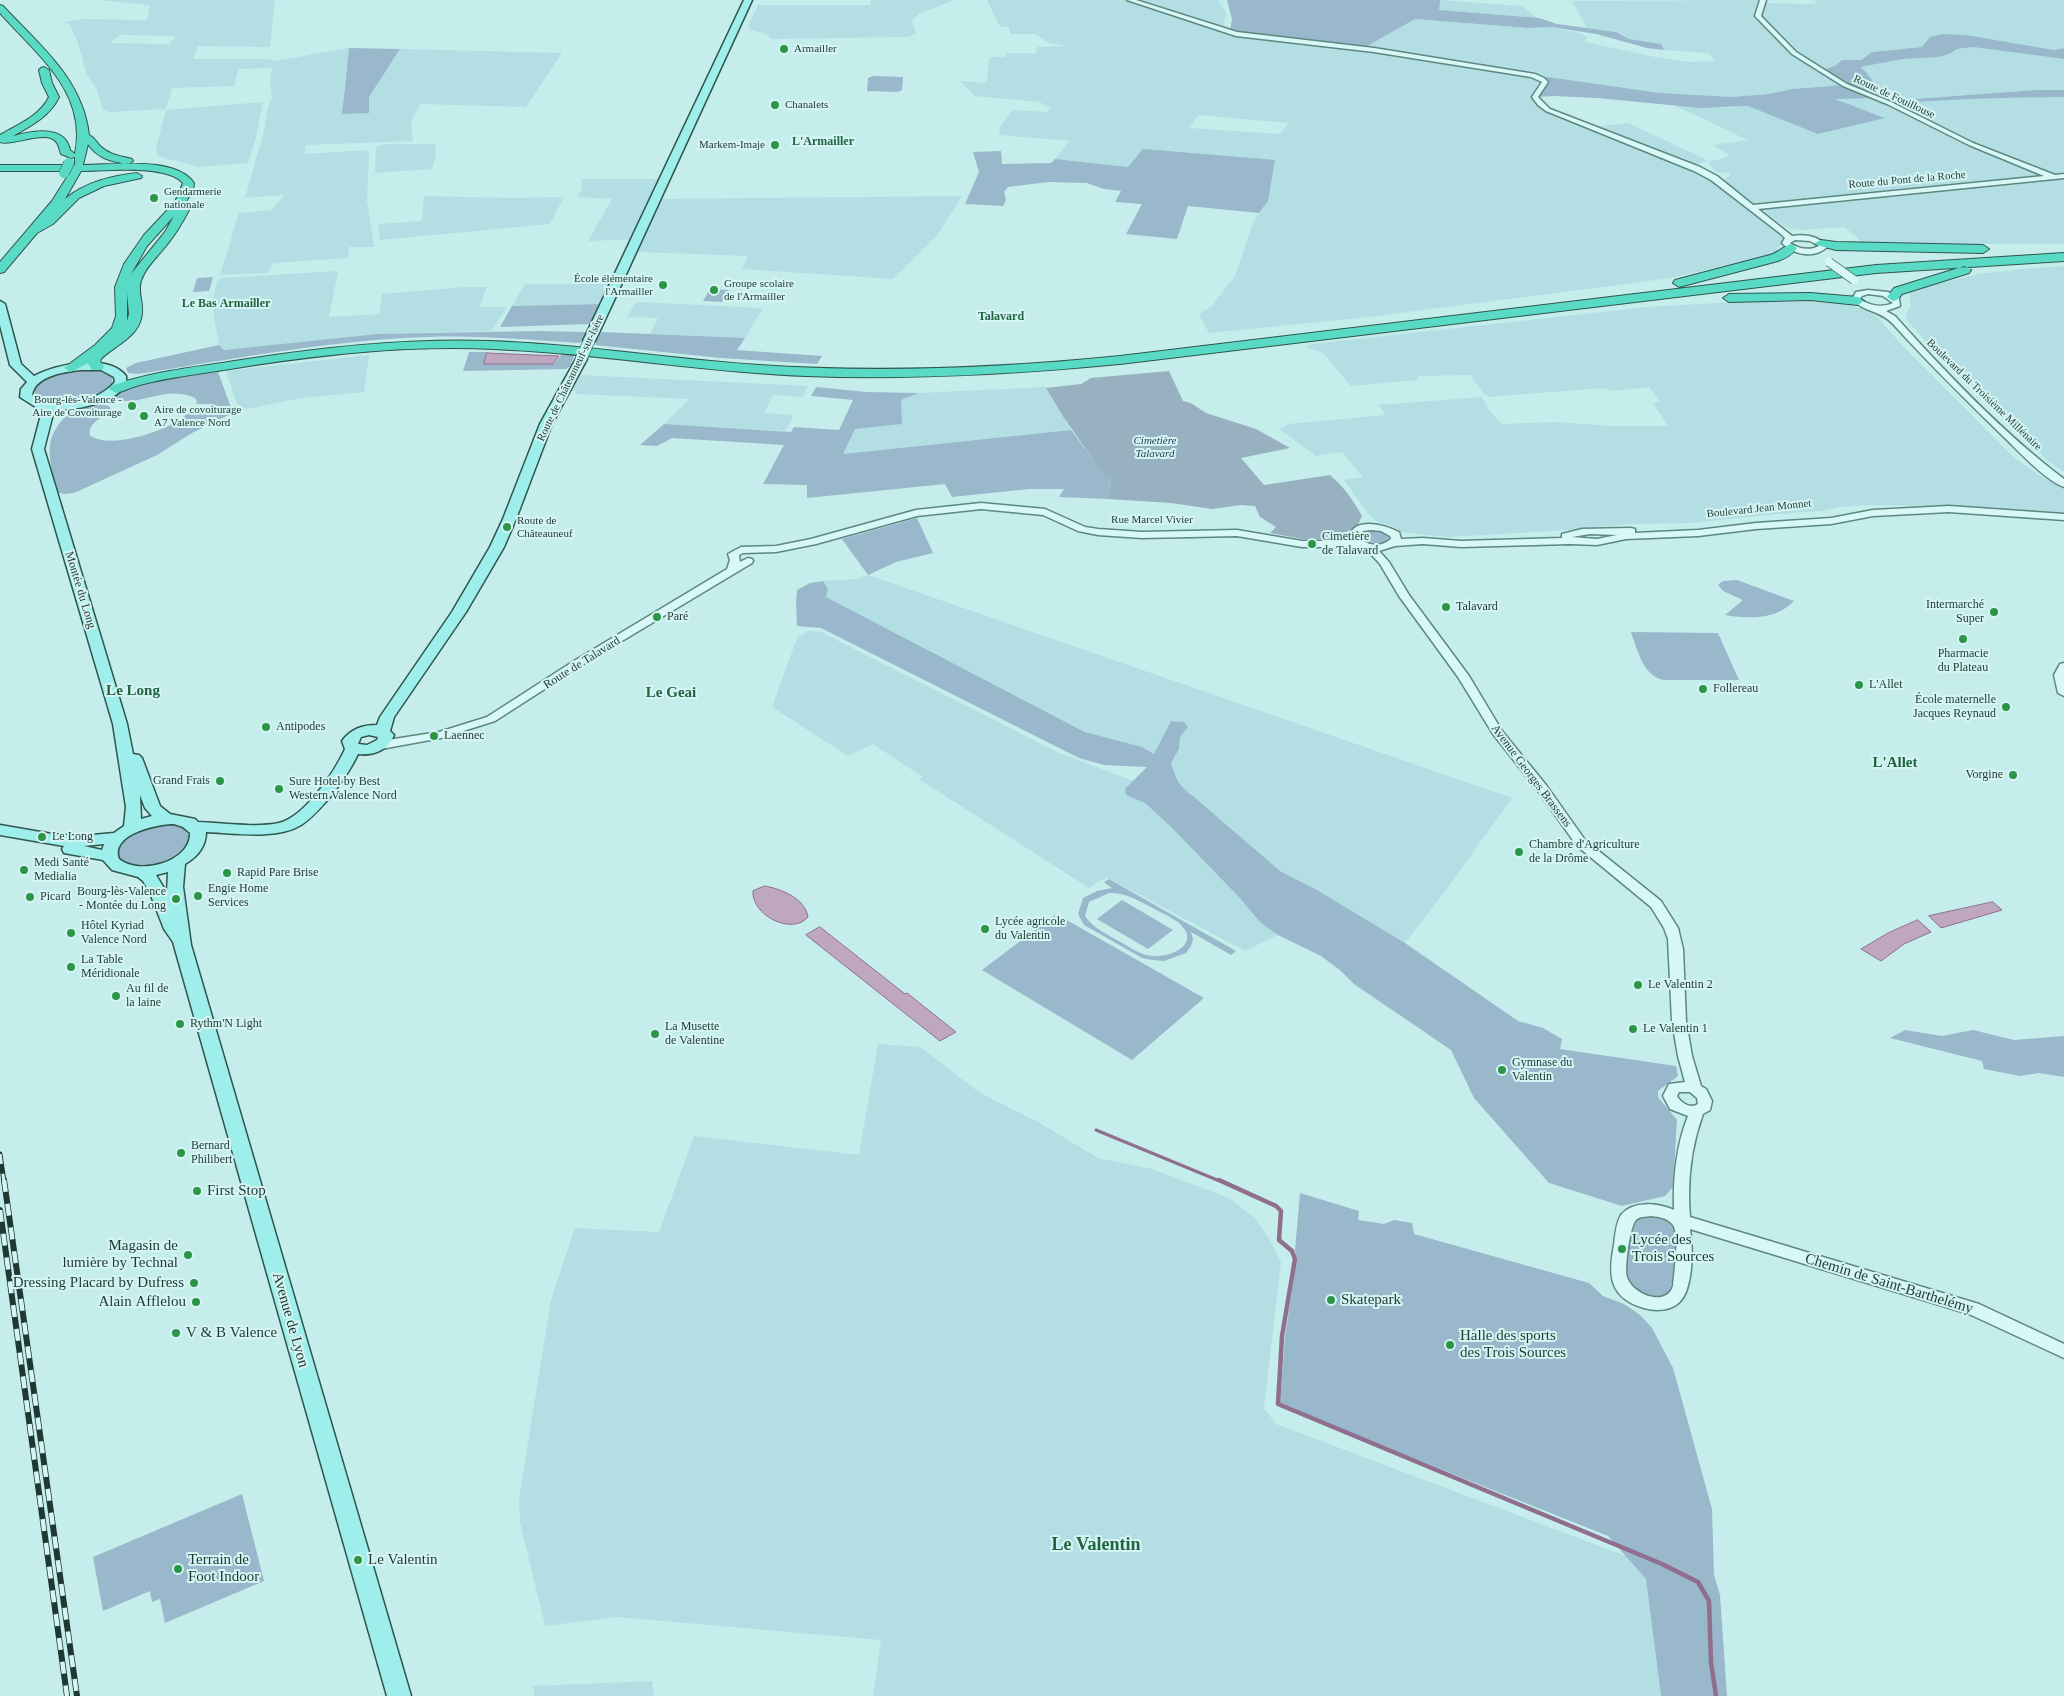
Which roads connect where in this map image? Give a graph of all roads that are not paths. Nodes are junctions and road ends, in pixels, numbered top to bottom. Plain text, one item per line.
1 (748, 0) edge
2 (1130, 0) edge
3 (1763, 0) edge
4 (0, 8) edge
5 (0, 21) edge
6 (44, 70) junction
7 (84, 137) junction
8 (0, 139) edge
9 (0, 143) edge
10 (72, 165) junction
11 (0, 167) edge
12 (187, 174) junction
13 (2064, 176) edge
14 (2054, 177) junction
15 (176, 205) junction
16 (1751, 207) junction
17 (36, 230) junction
18 (1784, 232) junction
19 (1800, 238) junction
20 (1791, 243) junction
21 (1820, 247) junction
22 (1806, 252) junction
23 (2064, 254) edge
24 (0, 256) edge
25 (2049, 257) junction
26 (1828, 262) junction
27 (0, 269) edge
28 (1855, 280) junction
29 (1880, 293) junction
30 (1861, 297) junction
31 (1620, 298) junction
32 (1892, 302) junction
33 (0, 304) edge
34 (1874, 307) junction
35 (1892, 318) junction
36 (10, 347) junction
37 (96, 367) junction
38 (804, 369) junction
39 (65, 370) junction
40 (120, 376) junction
41 (34, 382) junction
42 (116, 389) junction
43 (80, 404) junction
44 (44, 406) junction
45 (41, 455) junction
46 (2064, 484) edge
47 (2064, 518) edge
48 (1391, 542) junction
49 (1362, 543) junction
50 (752, 556) junction
51 (1384, 562) junction
52 (731, 572) junction
53 (2064, 666) edge
54 (2064, 693) edge
55 (120, 724) junction
56 (373, 740) junction
57 (166, 819) junction
58 (194, 827) junction
59 (132, 828) junction
60 (256, 829) junction
61 (0, 832) edge
62 (118, 837) junction
63 (197, 843) junction
64 (109, 856) junction
65 (177, 862) junction
66 (142, 872) junction
67 (182, 945) junction
68 (1686, 1067) junction
69 (1679, 1087) junction
70 (1695, 1089) junction
71 (1680, 1109) junction
72 (1697, 1111) junction
73 (1689, 1134) junction
74 (1680, 1200) junction
75 (1662, 1211) junction
76 (1682, 1227) junction
77 (1709, 1230) junction
78 (2064, 1350) edge
79 (399, 1696) edge

1 - 56 main road, Route de Châteauneuf-sur-Isère, bridge
2 - 16 street
3 - 14 street, Route de Fouillouse
4 - 7 highway
5 - 6 highway
6 - 8 highway
6 - 10 highway
7 - 10 highway
7 - 12 highway
9 - 10 highway
10 - 17 highway
10 - 24 highway
11 - 12 highway
11 - 15 highway
12 - 37 highway
13 - 14 street, Route du Pont de la Roche
14 - 16 street, Route du Pont de la Roche
15 - 17 highway
15 - 39 highway
16 - 18 street
17 - 27 highway
18 - 19 street
18 - 20 street
19 - 20 street
19 - 21 street
20 - 22 street
20 - 31 highway
21 - 22 street
21 - 23 highway
21 - 26 street
22 - 26 street
23 - 25 highway
23 - 31 highway
25 - 31 highway
25 - 32 highway
26 - 28 street, bridge
28 - 29 street
28 - 30 street
29 - 30 street
29 - 32 street
30 - 31 highway
30 - 34 street
31 - 38 highway
32 - 34 street
32 - 35 street
33 - 36 main road
34 - 35 street, Boulevard du Troisième Millénaire
35 - 46 street, Boulevard du Troisième Millénaire
36 - 39 main road
36 - 41 main road
37 - 39 main road
37 - 40 main road
38 - 40 highway
38 - 42 highway
39 - 41 main road
40 - 42 main road
41 - 44 main road
42 - 43 main road
43 - 44 main road
43 - 45 main road
44 - 45 main road, Montée du Long
45 - 55 main road, Montée du Long
47 - 48 street, Boulevard Jean Monnet
48 - 49 street, Boulevard Jean Monnet
48 - 49 street
48 - 51 street
49 - 50 street, Rue Marcel Vivier
49 - 51 street, Avenue Georges Brassens
50 - 52 street, Route de Talavard
50 - 52 street
51 - 68 street, Avenue Georges Brassens
52 - 56 street, Route de Talavard
53 - 54 street
55 - 57 main road, Montée du Long
55 - 59 main road, Montée du Long
56 - 60 main road
57 - 58 main road
57 - 59 main road
58 - 60 main road
58 - 63 main road
59 - 62 main road
60 - 63 main road
61 - 62 main road
61 - 64 main road
62 - 64 main road
63 - 65 main road
64 - 66 main road
65 - 66 main road
65 - 67 main road, Avenue de Lyon
66 - 67 main road, Avenue de Lyon
67 - 79 main road, Avenue de Lyon
68 - 69 street, Avenue Georges Brassens
68 - 70 street, Avenue Georges Brassens
69 - 70 street
69 - 71 street
70 - 72 street
71 - 72 street
71 - 73 street
72 - 73 street
73 - 74 street
74 - 75 street
74 - 76 street
74 - 77 street, Chemin de Saint-Barthelémy
75 - 76 street
75 - 76 street
76 - 77 street
77 - 78 street, Chemin de Saint-Barthelémy

